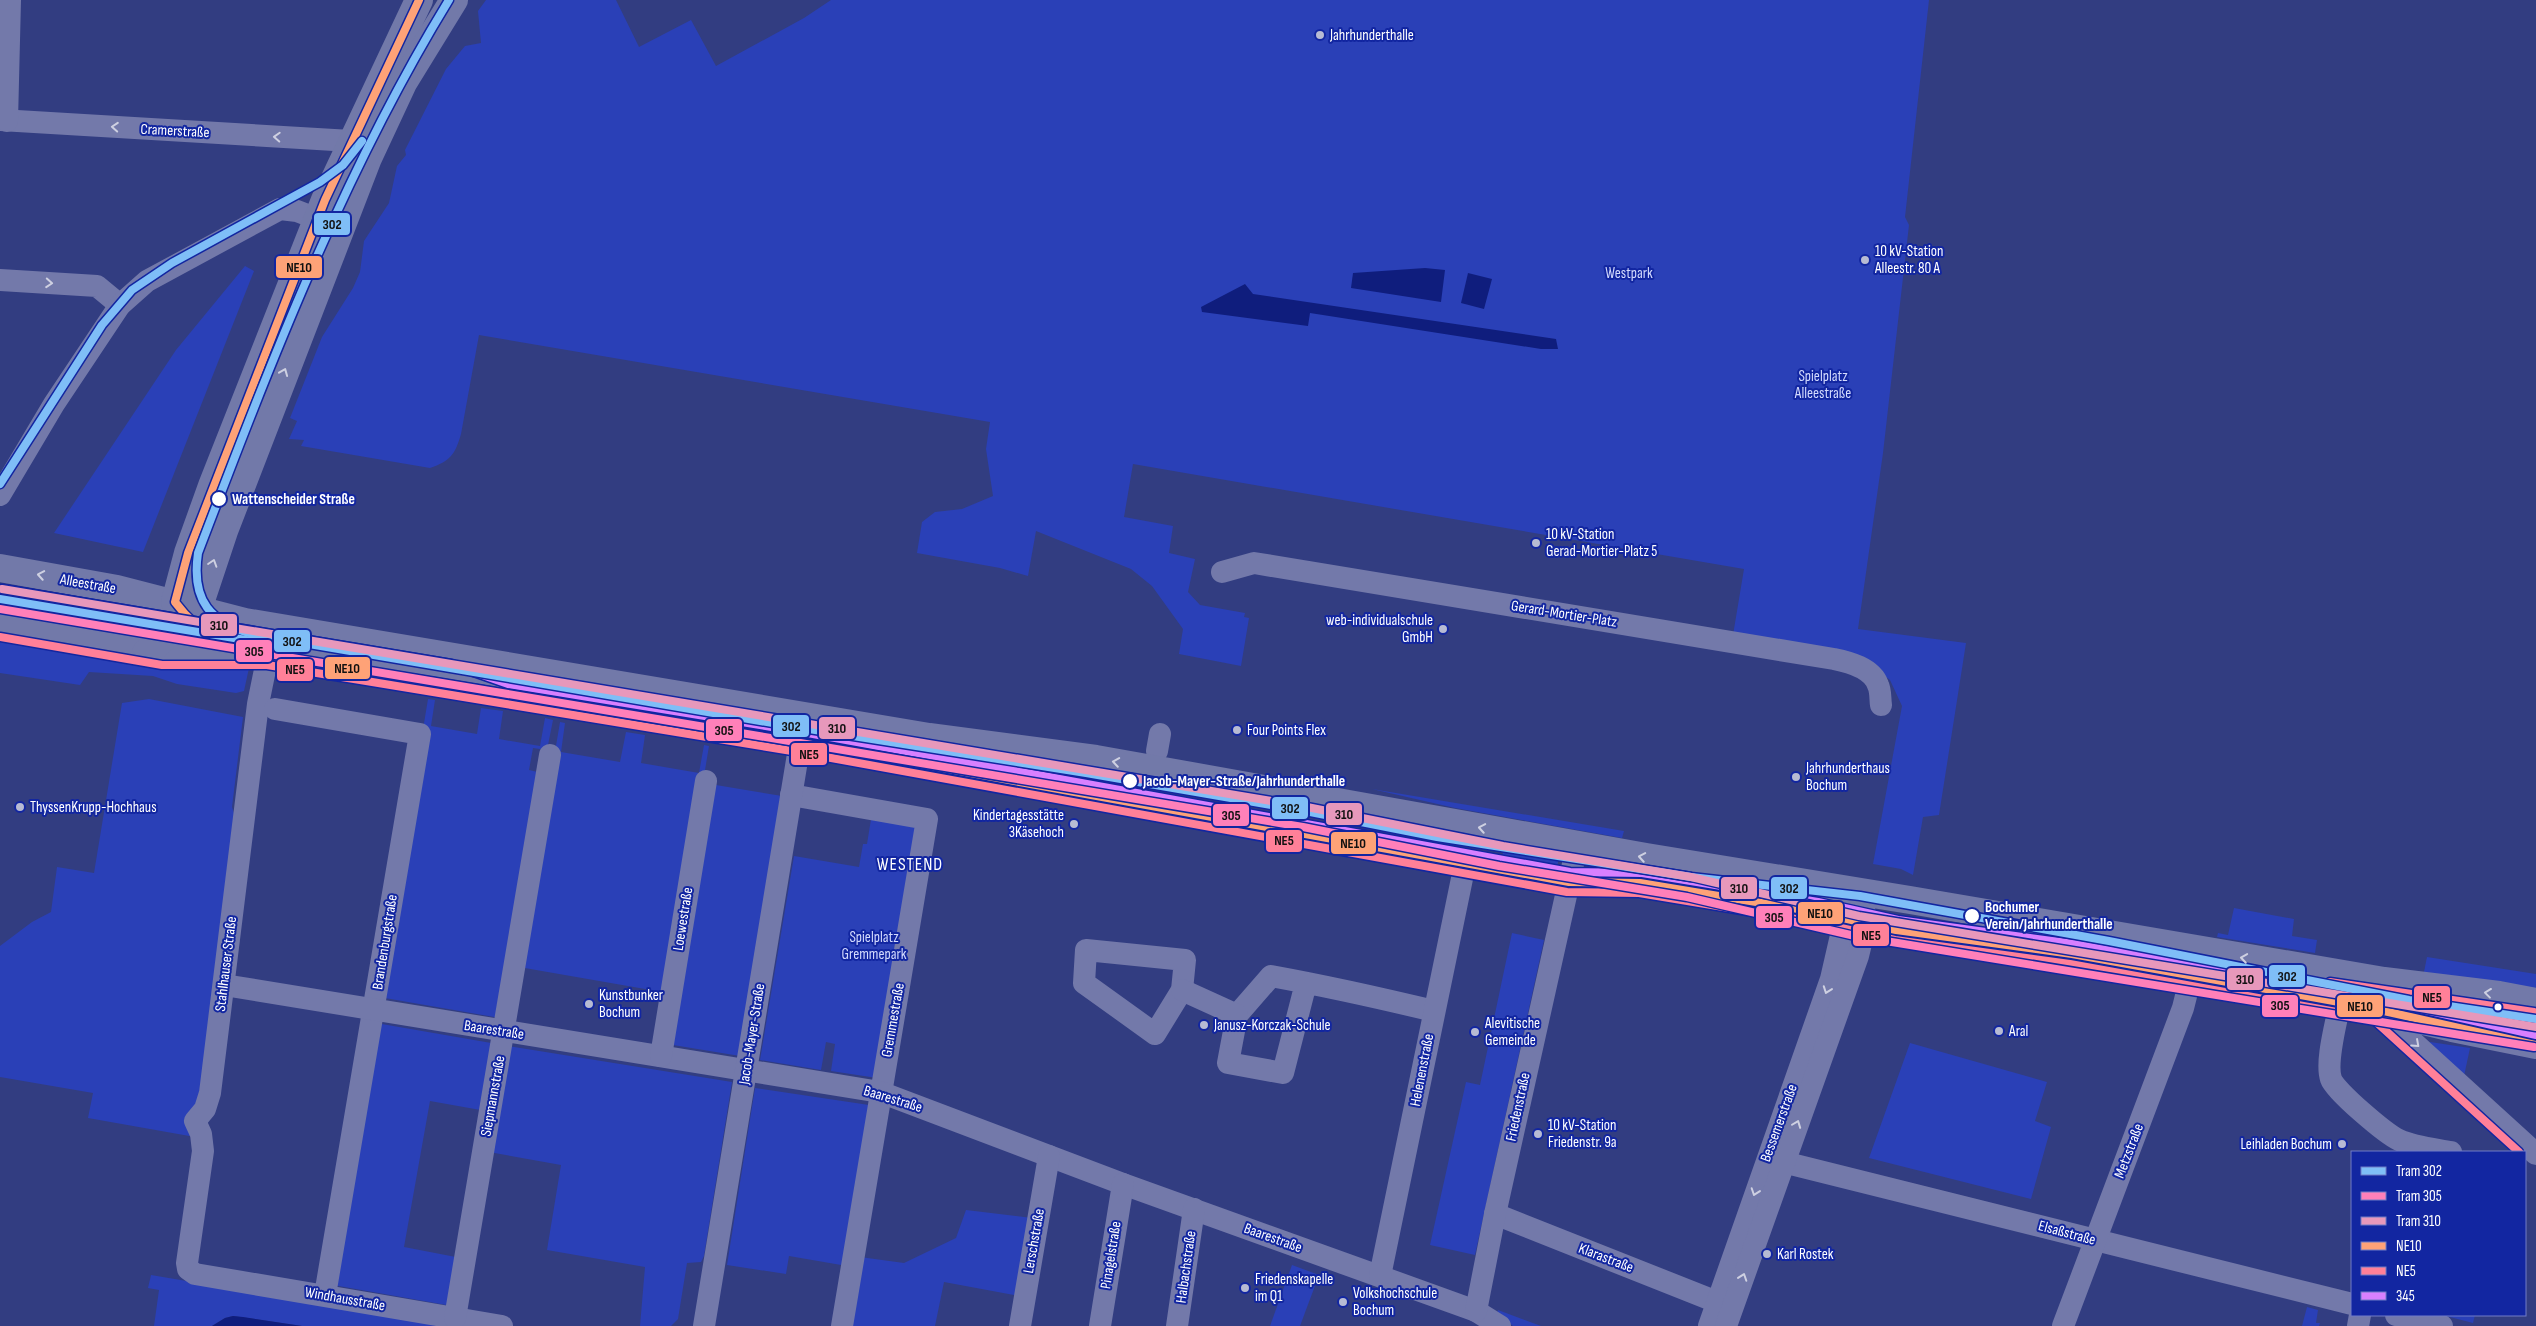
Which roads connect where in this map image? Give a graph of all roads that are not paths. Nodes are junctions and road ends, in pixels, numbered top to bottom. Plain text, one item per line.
1 (10, 0) edge
2 (419, 0) edge
3 (454, 0) edge
4 (3, 121) edge
5 (351, 141) junction
6 (329, 223) junction
7 (0, 280) edge
8 (120, 306) junction
9 (0, 495) edge
10 (0, 568) edge
11 (1222, 572) dead end
12 (186, 610) junction
13 (0, 627) edge
14 (146, 653) junction
15 (268, 655) junction
16 (1882, 705) dead end
17 (275, 709) dead end
18 (800, 742) junction
19 (550, 755) dead end
20 (706, 781) dead end
21 (791, 795) junction
22 (1577, 846) junction
23 (1465, 864) junction
24 (1569, 882) junction
25 (1861, 892) junction
26 (1855, 921) junction
27 (2344, 974) junction
28 (2191, 976) junction
29 (1306, 983) junction
30 (224, 985) junction
31 (1182, 990) junction
32 (2340, 1002) junction
33 (2536, 1002) edge
34 (373, 1010) junction
35 (1434, 1011) junction
36 (2380, 1011) junction
37 (1237, 1015) junction
38 (504, 1031) junction
39 (2536, 1045) edge
40 (661, 1056) junction
41 (746, 1070) junction
42 (880, 1092) junction
43 (2446, 1151) edge
44 (2536, 1154) edge
45 (1049, 1156) junction
46 (1783, 1162) junction
47 (1123, 1184) junction
48 (1194, 1209) junction
49 (1495, 1214) junction
50 (2095, 1241) junction
51 (188, 1269) joint
52 (1380, 1276) junction
53 (325, 1295) junction
54 (1717, 1302) junction
55 (2351, 1304) edge
56 (1476, 1311) junction
57 (2400, 1316) edge
58 (455, 1318) junction
59 (1724, 1325) edge
60 (502, 1326) edge
61 (704, 1326) edge
62 (842, 1326) edge
63 (1020, 1326) edge
64 (1100, 1326) edge
65 (1178, 1326) edge
66 (1500, 1326) edge
67 (2063, 1326) edge
68 (2442, 1326) edge

1 - 4 street
2 - 5 main road
3 - 6 main road
5 -> 4 street, Cramerstraße
5 - 6 main road
6 - 8 street
6 - 12 main road
7 -> 8 street
8 - 9 street
12 -> 10 main road, Alleestraße
11 - 16 street, Gerard-Mortier-Platz
12 - 14 main road
12 - 15 main road, Alleestraße
22 -> 12 main road, Alleestraße
13 - 14 main road, Alleestraße
14 - 15 main road, Alleestraße
15 - 18 main road, Alleestraße
15 - 30 street, Stahlhauser Straße
17 - 34 street, Brandenburgstraße
18 - 21 street, Jacob-Mayer-Straße
18 - 23 main road, Alleestraße
19 - 38 street, Siepmannstraße
20 - 40 street, Loewestraße
21 - 41 street, Jacob-Mayer-Straße
21 - 42 street, Gremmestraße
22 - 24 street, Friedenstraße
25 -> 22 main road, Alleestraße
23 - 24 main road, Alleestraße
23 - 35 street, Helenenstraße
24 - 26 main road, Alleestraße
24 - 49 street, Friedenstraße
25 - 26 street
27 -> 25 main road, Alleestraße
26 - 28 main road, Alleestraße
46 -> 26 street, Bessemerstraße
26 -> 54 street, Bessemerstraße
27 - 32 main road
33 -> 27 main road, Alleestraße
28 - 32 main road, Alleestraße
28 - 50 street, Metzstraße
29 - 35 street
29 - 37 street
29 - 37 street
30 - 34 street, Baarestraße
30 - 51 street, Stahlhauser Straße
31 - 31 street
31 - 37 street
32 - 36 main road, Alleestraße
32 - 43 street
34 - 38 street, Baarestraße
34 - 53 street, Brandenburgstraße
35 - 52 street, Helenenstraße
36 - 39 main road, Alleestraße
36 -> 44 street
38 - 40 street, Baarestraße
38 - 58 street, Siepmannstraße
40 - 41 street, Baarestraße
41 - 42 street, Baarestraße
41 - 61 street, Jacob-Mayer-Straße
42 - 45 street, Baarestraße
42 - 62 street, Gremmestraße
45 - 47 street, Baarestraße
45 - 63 street, Lerschstraße
46 - 50 street, Elsaßstraße
59 -> 46 street, Bessemerstraße
47 - 48 street, Baarestraße
47 - 64 street, Pinagelstraße
48 - 52 street, Baarestraße
48 - 65 street, Halbachstraße
49 - 54 street, Klarastraße
49 - 56 street, Friedenstraße
50 - 55 street, Elsaßstraße
50 - 67 street, Metzstraße
51 - 53 street, Windhausstraße
52 - 56 street, Baarestraße
53 - 58 street, Windhausstraße
54 - 59 street, Bessemerstraße
56 - 66 street, Baarestraße
57 - 68 street
58 - 60 street, Windhausstraße

